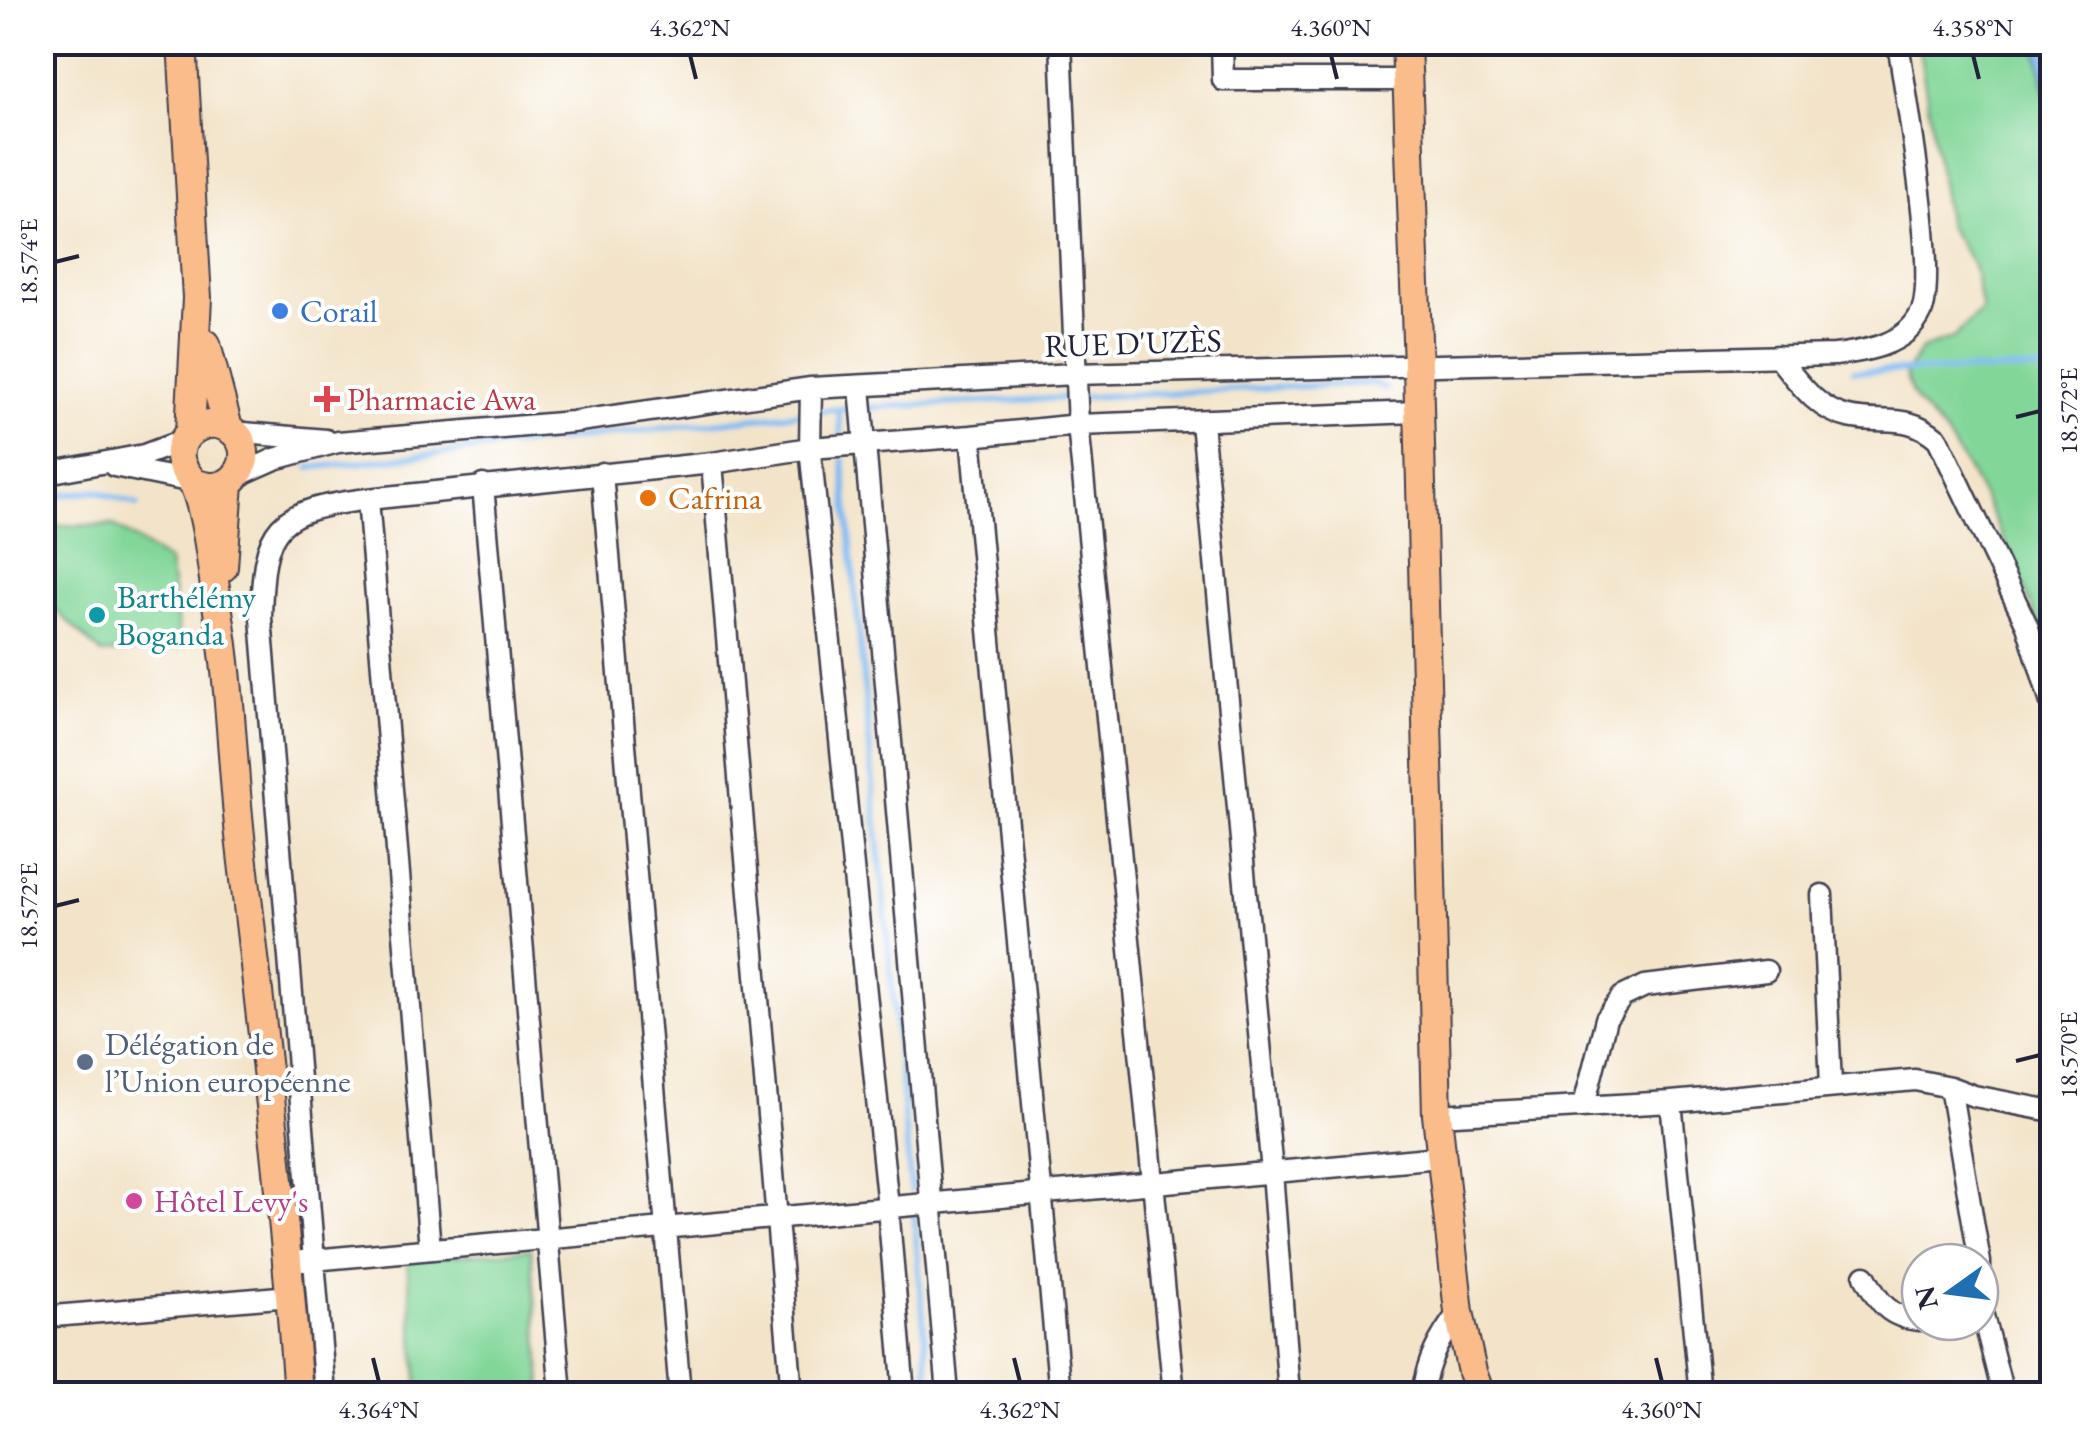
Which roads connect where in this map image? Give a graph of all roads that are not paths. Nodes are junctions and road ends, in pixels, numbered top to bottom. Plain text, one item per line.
1 (182, 42) edge
2 (1060, 42) edge
3 (1222, 42) edge
4 (1406, 42) edge
5 (1898, 42) edge
6 (1407, 80) junction
7 (197, 298) junction
8 (1778, 356) junction
9 (1418, 366) junction
10 (1074, 374) junction
11 (860, 386) junction
12 (811, 388) junction
13 (1417, 412) junction
14 (1202, 422) junction
15 (1078, 424) junction
16 (231, 430) junction
17 (187, 436) junction
18 (972, 436) junction
19 (338, 442) junction
20 (865, 443) junction
21 (810, 448) junction
22 (712, 463) junction
23 (102, 464) junction
24 (602, 473) junction
25 (42, 474) edge
26 (233, 480) junction
27 (193, 482) junction
28 (483, 485) junction
29 (368, 498) junction
30 (221, 628) junction
31 (2052, 706) edge
32 (1822, 895) dead end
33 (1766, 971) dead end
34 (1832, 1085) junction
35 (1950, 1087) junction
36 (1671, 1102) junction
37 (1584, 1105) junction
38 (2052, 1111) edge
39 (1438, 1116) junction
40 (1440, 1157) junction
41 (1272, 1172) junction
42 (1155, 1183) junction
43 (1044, 1192) junction
44 (931, 1203) junction
45 (888, 1208) junction
46 (777, 1217) junction
47 (666, 1231) junction
48 (546, 1240) junction
49 (1976, 1242) edge
50 (430, 1249) junction
51 (302, 1260) junction
52 (1864, 1276) dead end
53 (291, 1296) junction
54 (1459, 1312) junction
55 (1900, 1315) edge
56 (42, 1316) edge
57 (1989, 1342) edge
58 (298, 1394) edge
59 (325, 1394) edge
60 (561, 1394) edge
61 (680, 1394) edge
62 (792, 1394) edge
63 (904, 1394) edge
64 (948, 1394) edge
65 (1060, 1394) edge
66 (1174, 1394) edge
67 (1289, 1394) edge
68 (1422, 1394) edge
69 (1480, 1394) edge
70 (1700, 1394) edge
71 (2002, 1394) edge

1 - 7 main road
2 - 10 street
3 - 6 street
4 - 6 main road
5 - 8 street, RUE D'UZÈS
6 - 9 main road
7 - 16 main road
7 - 17 main road
8 - 9 street, RUE D'UZÈS
8 - 31 street
9 - 10 street, RUE D'UZÈS
9 - 13 main road
10 - 11 street, RUE D'UZÈS
10 - 15 street
11 - 12 street, RUE D'UZÈS
11 - 20 street
12 - 19 street, RUE D'UZÈS
12 - 21 street
13 - 14 street
13 - 39 main road
14 - 15 street
14 - 41 street
15 - 18 street
15 - 42 street
16 - 17 main road
16 - 19 street, RUE D'UZÈS
16 - 26 main road
17 - 23 street
17 - 27 main road
18 - 20 street
18 - 43 street
19 - 26 street, RUE D'UZÈS
20 - 21 street
20 - 44 street
21 - 22 street
21 - 45 street
22 - 24 street
22 - 46 street
23 - 25 street
23 - 27 street
24 - 28 street
24 - 47 street
26 - 27 main road
26 - 30 main road
27 - 30 main road
28 - 29 street
28 - 48 street
29 - 50 street
29 - 51 street
30 - 51 main road
32 - 34 street
33 - 37 street
34 - 35 street
34 - 36 street
35 - 38 street
35 - 49 street
36 - 37 street
36 - 70 street
37 - 39 street
39 - 40 main road
40 - 41 street
40 - 54 main road
41 - 42 street
41 - 67 street
42 - 43 street
42 - 66 street
43 - 44 street
43 - 65 street
44 - 45 street
44 - 64 street
45 - 46 street
45 - 63 street
46 - 47 street
46 - 62 street
47 - 48 street
47 - 61 street
48 - 50 street
48 - 60 street
50 - 51 street
51 - 53 main road
51 - 59 street
52 - 55 street
53 - 56 street
53 - 58 main road
54 - 68 street
54 - 69 main road
57 - 71 street

